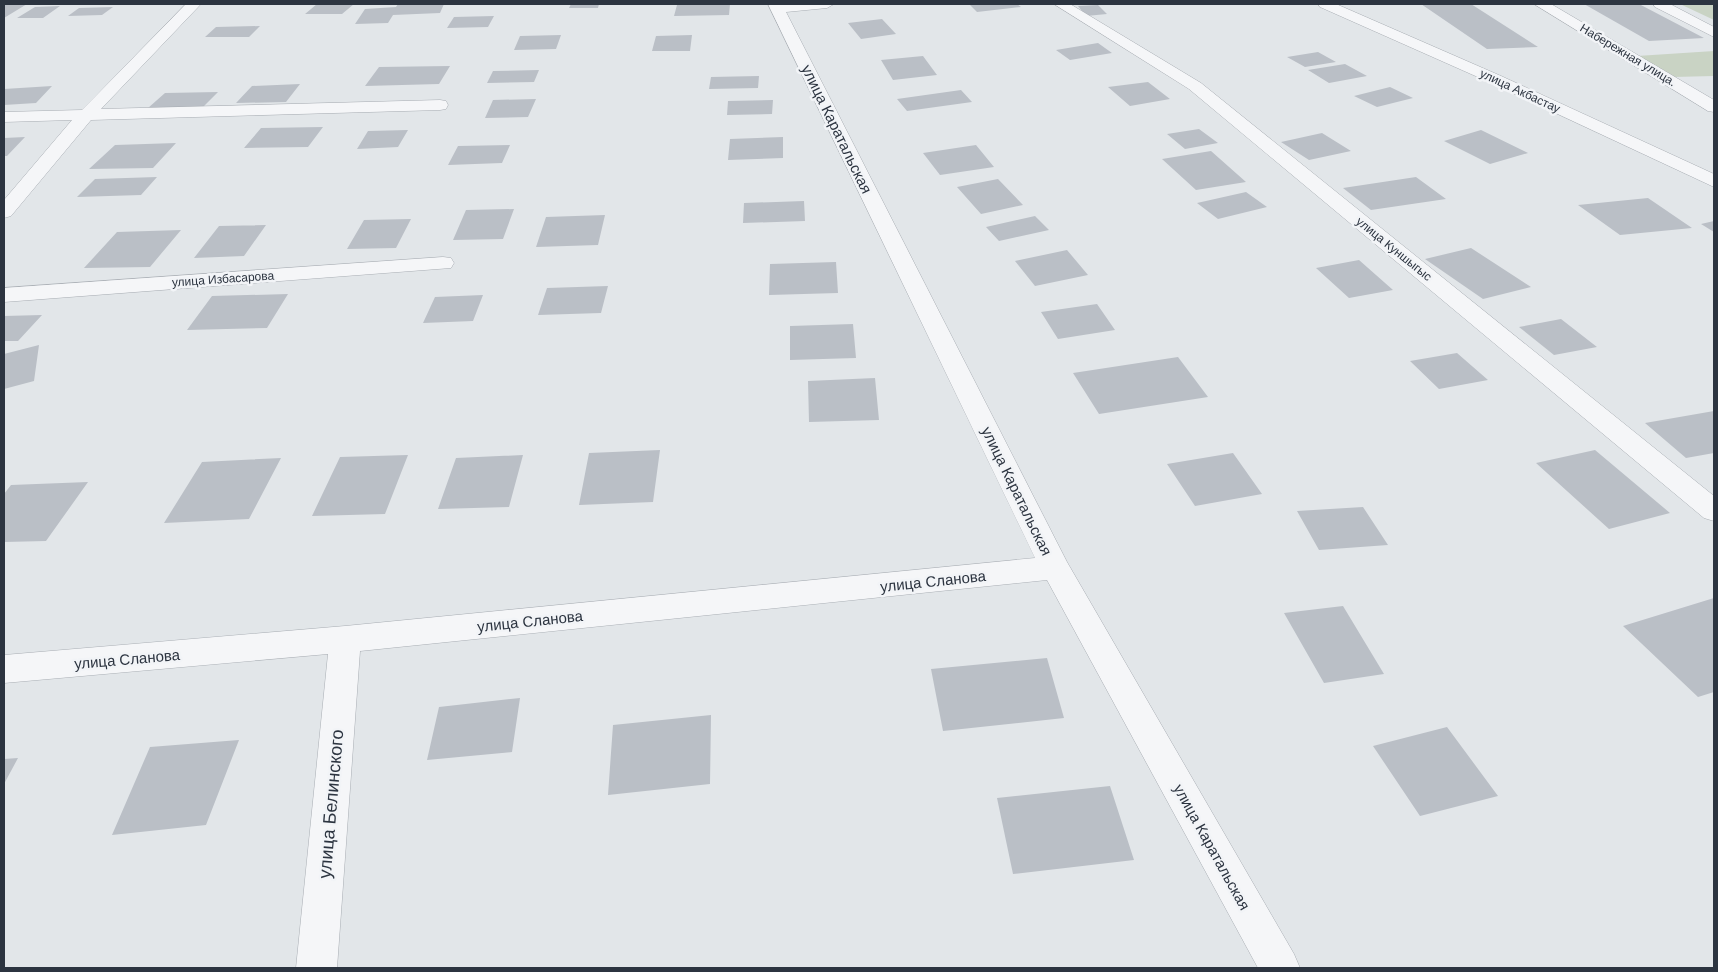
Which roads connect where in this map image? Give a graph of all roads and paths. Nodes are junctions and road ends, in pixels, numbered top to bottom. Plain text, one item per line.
1 (194, 4) edge
2 (827, 4) edge
3 (1061, 4) edge
4 (1325, 4) edge
5 (1542, 4) edge
6 (1660, 4) edge
7 (776, 6) edge
8 (1714, 33) edge
9 (440, 105) dead end
10 (1714, 107) edge
11 (87, 114) junction
12 (4, 117) edge
13 (1714, 181) edge
14 (4, 212) edge
15 (443, 263) dead end
16 (4, 295) edge
17 (1714, 511) edge
18 (1055, 568) junction
19 (345, 639) junction
20 (4, 669) edge
21 (317, 968) edge
22 (1280, 968) edge

1 - 11 street
2 - 7 street
3 - 17 street, улица Куншыгыс
4 - 13 street, улица Акбастау
5 - 10 street, Набережная улица.
6 - 8 street
7 - 18 street, улица Каратальская
9 - 11 street
11 - 12 street
11 - 14 street
15 - 16 street, улица Избасарова
18 - 19 street, улица Сланова
18 - 22 street, улица Каратальская
19 - 20 street, улица Сланова
19 - 21 street, улица Белинского

